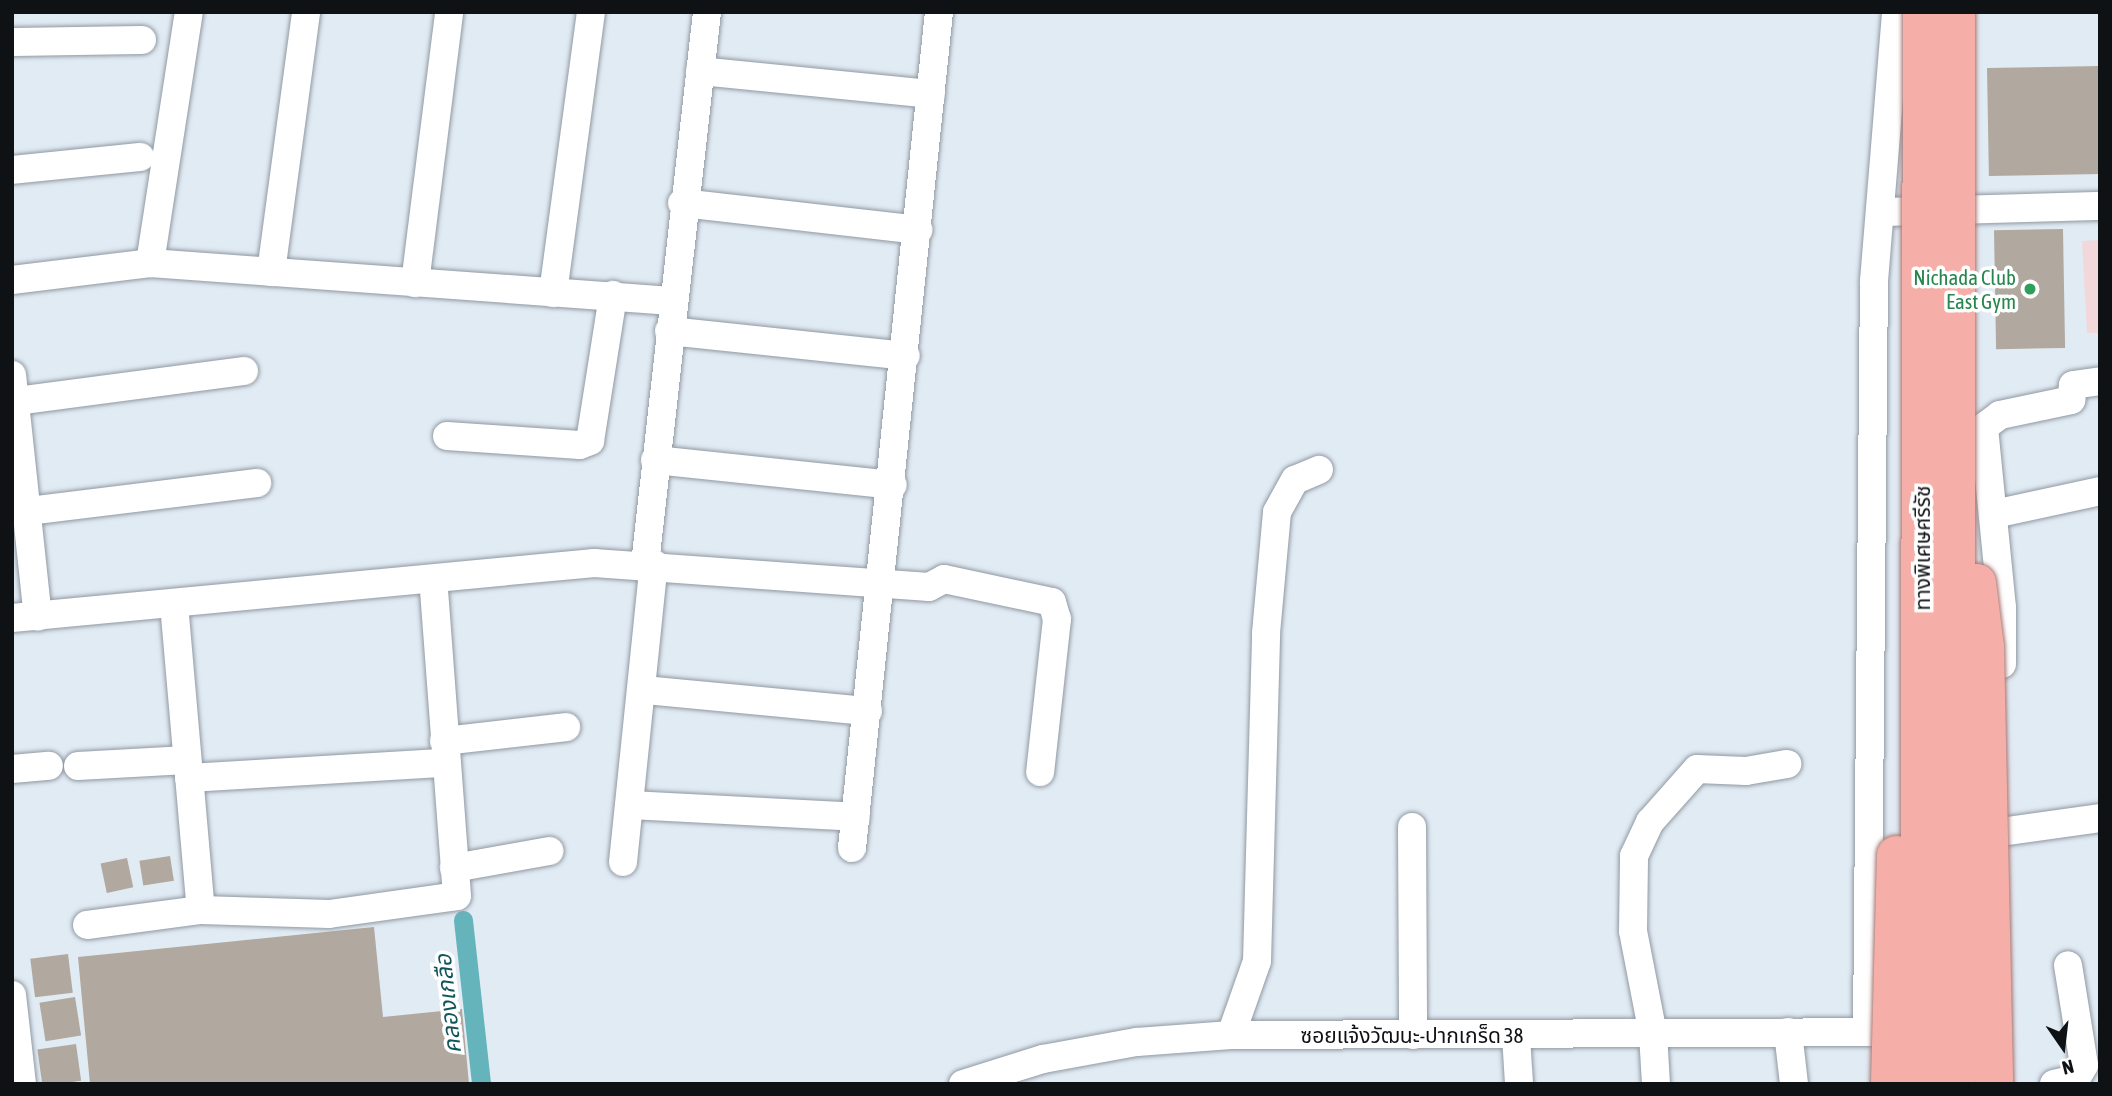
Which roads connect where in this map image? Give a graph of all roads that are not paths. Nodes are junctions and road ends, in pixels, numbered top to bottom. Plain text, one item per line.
1 (189, 12) edge
2 (306, 12) edge
3 (449, 12) edge
4 (591, 12) edge
5 (707, 12) edge
6 (939, 12) edge
7 (1896, 12) edge
8 (1922, 12) edge
9 (1956, 12) edge
10 (142, 40) dead end
11 (12, 43) edge
12 (700, 71) junction
13 (931, 94) junction
14 (140, 157) dead end
15 (12, 170) edge
16 (682, 203) junction
17 (2100, 206) edge
18 (1880, 212) junction
19 (1940, 221) dead end
20 (918, 230) junction
21 (150, 263) junction
22 (271, 272) junction
23 (12, 280) edge
24 (415, 283) junction
25 (553, 293) junction
26 (613, 295) junction
27 (672, 301) junction
28 (669, 331) junction
29 (906, 356) junction
30 (244, 371) dead end
31 (2100, 381) edge
32 (14, 388) edge
33 (1957, 414) junction
34 (447, 436) dead end
35 (655, 460) junction
36 (1319, 470) dead end
37 (257, 483) dead end
38 (893, 485) junction
39 (2100, 491) edge
40 (29, 511) junction
41 (1994, 514) junction
42 (650, 564) junction
43 (1922, 572) junction
44 (433, 579) junction
45 (884, 581) junction
46 (174, 604) junction
47 (25, 618) edge
48 (644, 690) junction
49 (868, 710) junction
50 (566, 727) dead end
51 (444, 752) junction
52 (1787, 764) dead end
53 (49, 766) dead end
54 (78, 766) dead end
55 (12, 769) edge
56 (188, 769) junction
57 (1040, 772) dead end
58 (630, 805) junction
59 (856, 817) junction
60 (2100, 818) edge
61 (1412, 827) dead end
62 (2001, 832) junction
63 (852, 848) dead end
64 (549, 850) dead end
65 (622, 862) dead end
66 (454, 868) junction
67 (201, 910) junction
68 (87, 925) dead end
69 (2068, 965) dead end
70 (12, 995) edge
71 (14, 1023) edge
72 (1867, 1031) junction
73 (1788, 1032) junction
74 (1653, 1034) junction
75 (1947, 1034) junction
76 (1231, 1035) junction
77 (1413, 1035) junction
78 (1981, 1035) junction
79 (1516, 1036) junction
80 (1956, 1083) edge
81 (22, 1084) edge
82 (962, 1084) edge
83 (1519, 1084) edge
84 (1657, 1084) edge
85 (1794, 1084) edge
86 (1890, 1084) edge
87 (1919, 1084) edge
88 (1948, 1084) edge
89 (1994, 1084) edge
90 (2011, 1084) edge
91 (2054, 1084) edge

1 - 21 street
2 - 22 street
3 - 24 street
4 - 25 street
5 - 12 street
6 - 13 street
7 - 18 street
8 - 43 highway, ทางพิเศษศรีรัช, bridge
9 - 33 highway, ทางพิเศษศรีรัช, bridge
10 - 11 street
12 - 13 street
12 - 16 street
13 - 20 street
14 - 15 street
16 - 20 street
16 - 27 street
17 - 18 street
18 - 72 street
19 - 75 street
20 - 29 street
21 - 22 street
21 - 23 street
22 - 24 street
24 - 25 street
25 - 26 street
26 - 27 street
26 - 34 street
27 - 28 street
28 - 29 street
28 - 35 street
29 - 38 street
30 - 32 street
31 - 41 street
32 - 40 street
33 - 80 highway, ทางพิเศษศรีรัช, bridge
33 - 89 highway, bridge
35 - 38 street
35 - 42 street
36 - 76 street
37 - 40 street
38 - 45 street
39 - 41 street
40 - 47 street
41 - 62 street
42 - 44 street
42 - 45 street
42 - 48 street
43 - 86 highway, bridge
43 - 87 highway, ทางพิเศษศรีรัช, bridge
44 - 46 street
44 - 51 street
45 - 49 street
45 - 57 street
46 - 47 street
46 - 56 street
48 - 49 street
48 - 58 street
49 - 59 street
50 - 51 street
51 - 56 street
51 - 66 street
52 - 74 street
53 - 55 street
54 - 56 street
56 - 67 street
58 - 59 street
58 - 65 street
59 - 63 street
60 - 62 street
61 - 77 street
62 - 78 street
64 - 66 street
66 - 67 street
67 - 68 street
69 - 91 street
70 - 71 street
71 - 81 street
72 - 73 street, ซอยแจ้งวัฒนะ-ปากเกร็ด 38
72 - 75 street, ซอยแจ้งวัฒนะ-ปากเกร็ด 38
73 - 74 street, ซอยแจ้งวัฒนะ-ปากเกร็ด 38
73 - 85 street
74 - 79 street, ซอยแจ้งวัฒนะ-ปากเกร็ด 38
74 - 84 street
75 - 78 street, ซอยแจ้งวัฒนะ-ปากเกร็ด 38
75 - 88 street
76 - 77 street, ซอยแจ้งวัฒนะ-ปากเกร็ด 38
76 - 82 street, ซอยแจ้งวัฒนะ-ปากเกร็ด 38
77 - 79 street, ซอยแจ้งวัฒนะ-ปากเกร็ด 38
78 - 90 street, ซอยแจ้งวัฒนะ-ปากเกร็ด 38
79 - 83 street

